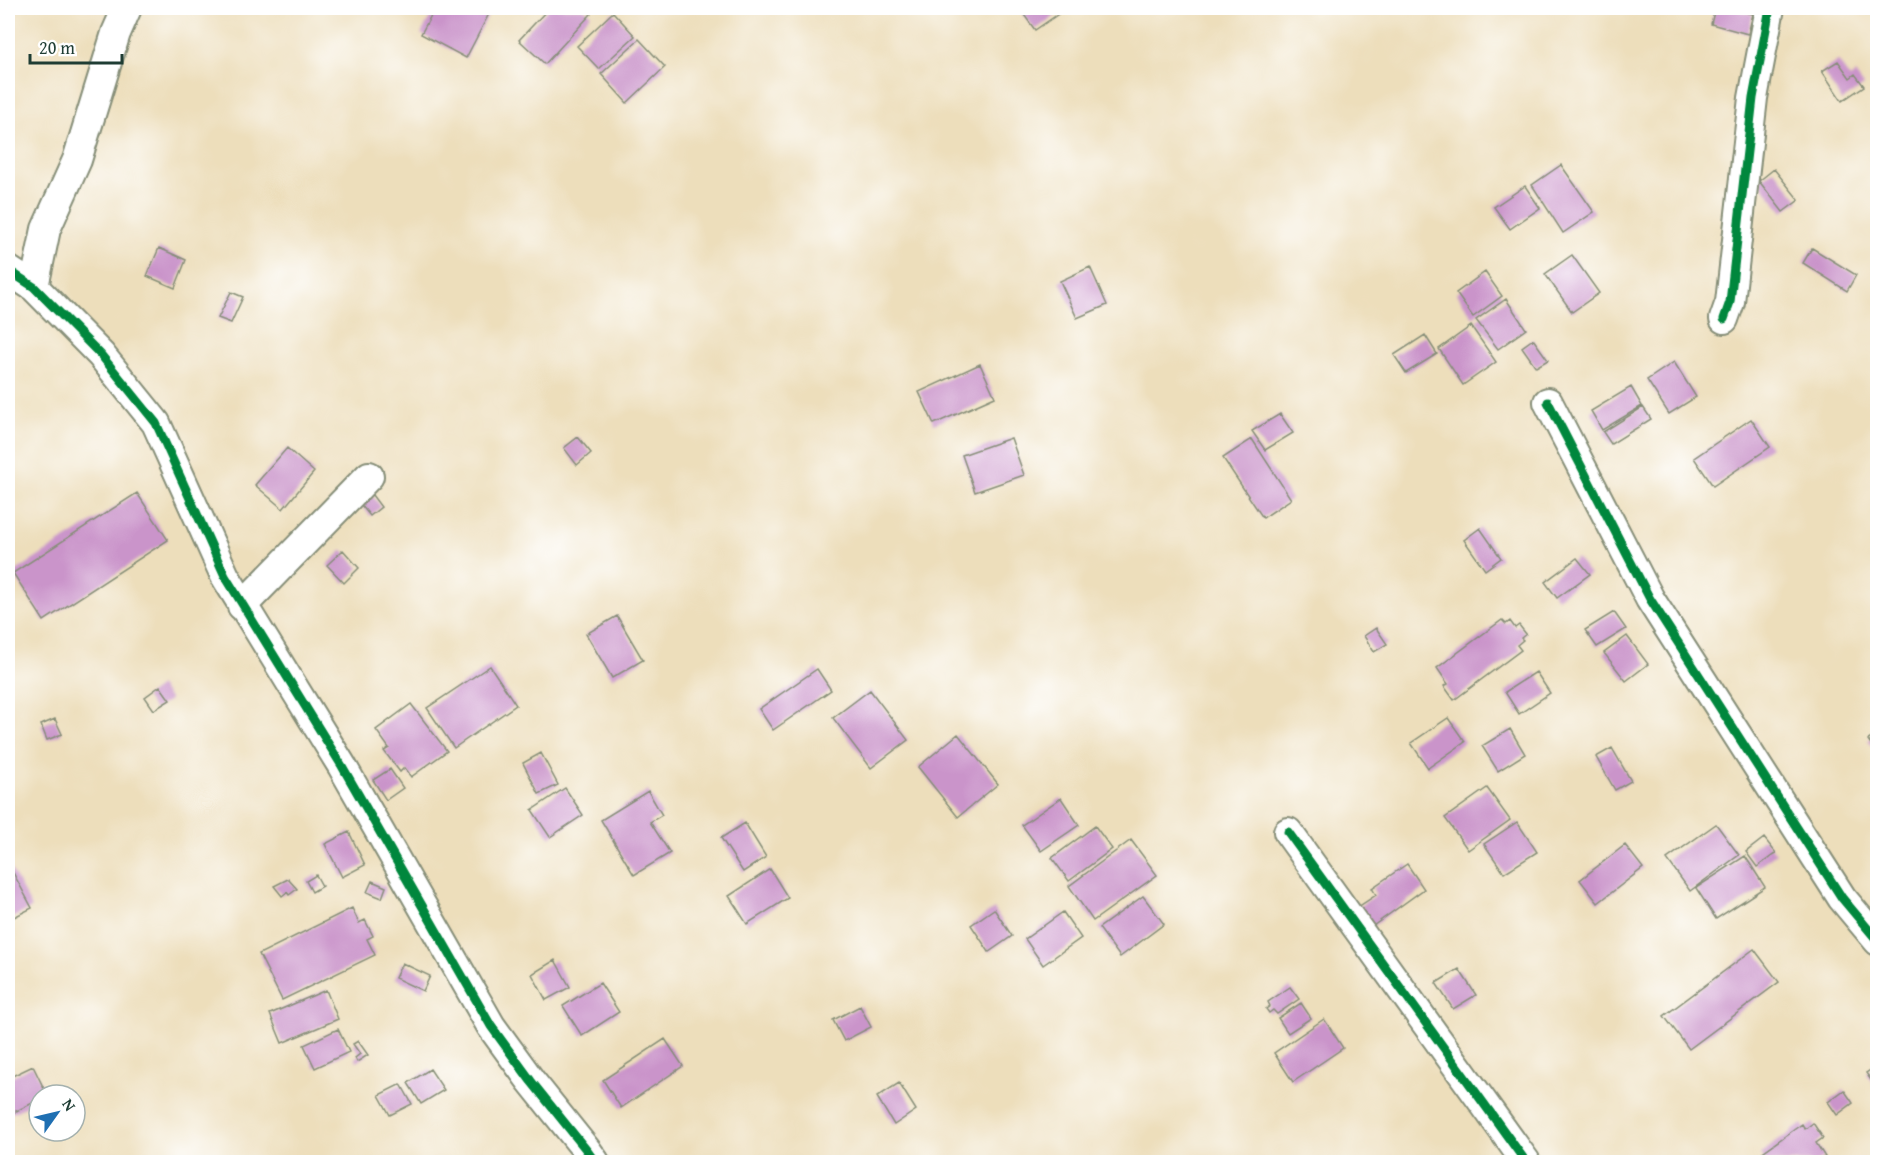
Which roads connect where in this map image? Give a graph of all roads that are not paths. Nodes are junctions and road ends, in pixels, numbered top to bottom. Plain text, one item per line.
1 (127, 8) edge
2 (1770, 8) edge
3 (8, 270) edge
4 (34, 287) junction
5 (1724, 319) dead end
6 (1548, 402) dead end
7 (369, 476) dead end
8 (242, 606) junction
9 (1288, 832) dead end
10 (1878, 941) edge
11 (595, 1162) edge
12 (1526, 1162) edge

1 - 4 street
2 - 5 street
3 - 4 street
4 - 8 street
6 - 10 street
7 - 8 street
8 - 11 street
9 - 12 street

